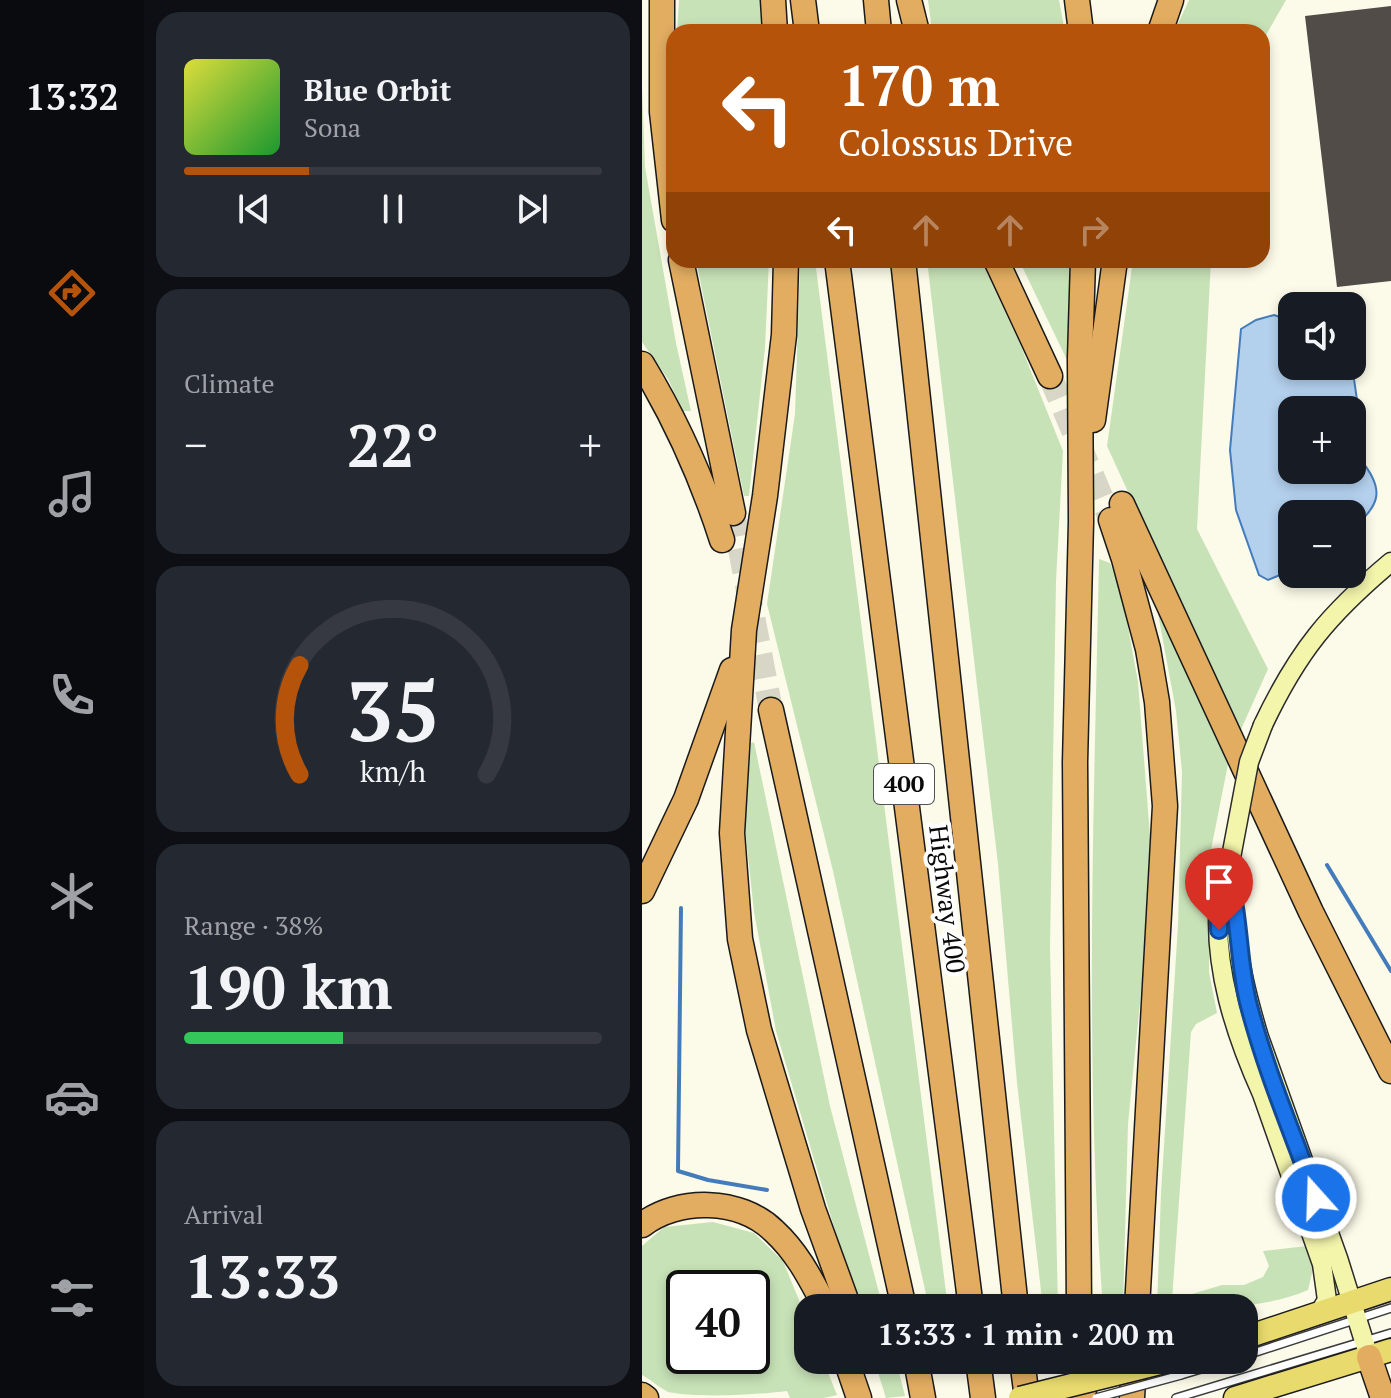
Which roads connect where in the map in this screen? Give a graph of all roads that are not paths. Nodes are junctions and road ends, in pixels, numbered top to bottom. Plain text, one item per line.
1 (662, 0) edge
2 (773, 0) edge
3 (803, 0) edge
4 (876, 0) edge
5 (909, 0) edge
6 (1077, 0) edge
7 (1171, 0) edge
8 (774, 24) edge
9 (806, 24) edge
10 (878, 24) edge
11 (915, 24) edge
12 (1080, 24) edge
13 (1163, 24) edge
14 (666, 148) edge
15 (683, 268) edge
16 (786, 268) edge
17 (838, 268) edge
18 (904, 268) edge
19 (1000, 268) edge
20 (1083, 268) edge
21 (1114, 268) edge
22 (642, 364) edge
23 (1050, 376) tunnel mouth
24 (733, 513) tunnel mouth
25 (1081, 522) junction
26 (722, 540) tunnel mouth
27 (1391, 562) edge
28 (744, 630) junction
29 (771, 710) tunnel mouth
30 (642, 891) edge
31 (1391, 1071) edge
32 (642, 1225) edge
33 (1330, 1261) junction
34 (1391, 1289) edge
35 (819, 1294) edge
36 (844, 1294) edge
37 (901, 1294) edge
38 (969, 1294) edge
39 (1014, 1294) edge
40 (1079, 1294) edge
41 (1139, 1294) edge
42 (1391, 1308) edge
43 (1356, 1312) junction
44 (1318, 1315) junction
45 (1391, 1333) edge
46 (1258, 1334) edge
47 (1375, 1349) edge
48 (1258, 1350) edge
49 (851, 1374) edge
50 (867, 1374) edge
51 (919, 1374) edge
52 (980, 1374) edge
53 (1024, 1374) edge
54 (1083, 1374) edge
55 (1133, 1374) edge
56 (1146, 1374) edge
57 (1149, 1374) edge
58 (1161, 1374) edge
59 (1180, 1397) edge
60 (859, 1398) edge
61 (873, 1398) edge
62 (923, 1398) edge
63 (983, 1398) edge
64 (1020, 1398) edge
65 (1027, 1398) edge
66 (1084, 1398) edge
67 (1096, 1398) edge
68 (1132, 1398) edge
69 (1150, 1398) edge
70 (1235, 1398) edge
71 (1383, 1398) edge

1 - 14 highway
2 - 8 highway
3 - 9 highway
4 - 10 highway
5 - 11 highway
6 - 12 highway
7 - 13 highway
15 - 24 highway
16 - 28 highway
17 - 38 highway, Highway 400 / 400
18 - 39 highway, Highway 400 / 400
19 - 23 highway
20 - 25 highway
21 - 25 highway
22 - 26 highway
25 - 40 highway
27 - 33 street, bridge
28 - 30 highway
28 - 36 highway
29 - 37 highway
31 - 41 highway
32 - 35 highway
33 - 43 street
33 - 44 street
34 - 43 main road
42 - 43 lane
43 - 44 main road
43 - 47 street
43 - 48 lane
44 - 46 main road
45 - 47 lane
47 - 59 lane
47 - 70 main road
47 - 71 highway
49 - 60 highway
50 - 61 highway
51 - 62 highway
52 - 63 highway
53 - 65 highway
54 - 66 highway
55 - 68 highway
56 - 64 main road, bridge
57 - 69 highway
58 - 67 lane, bridge

